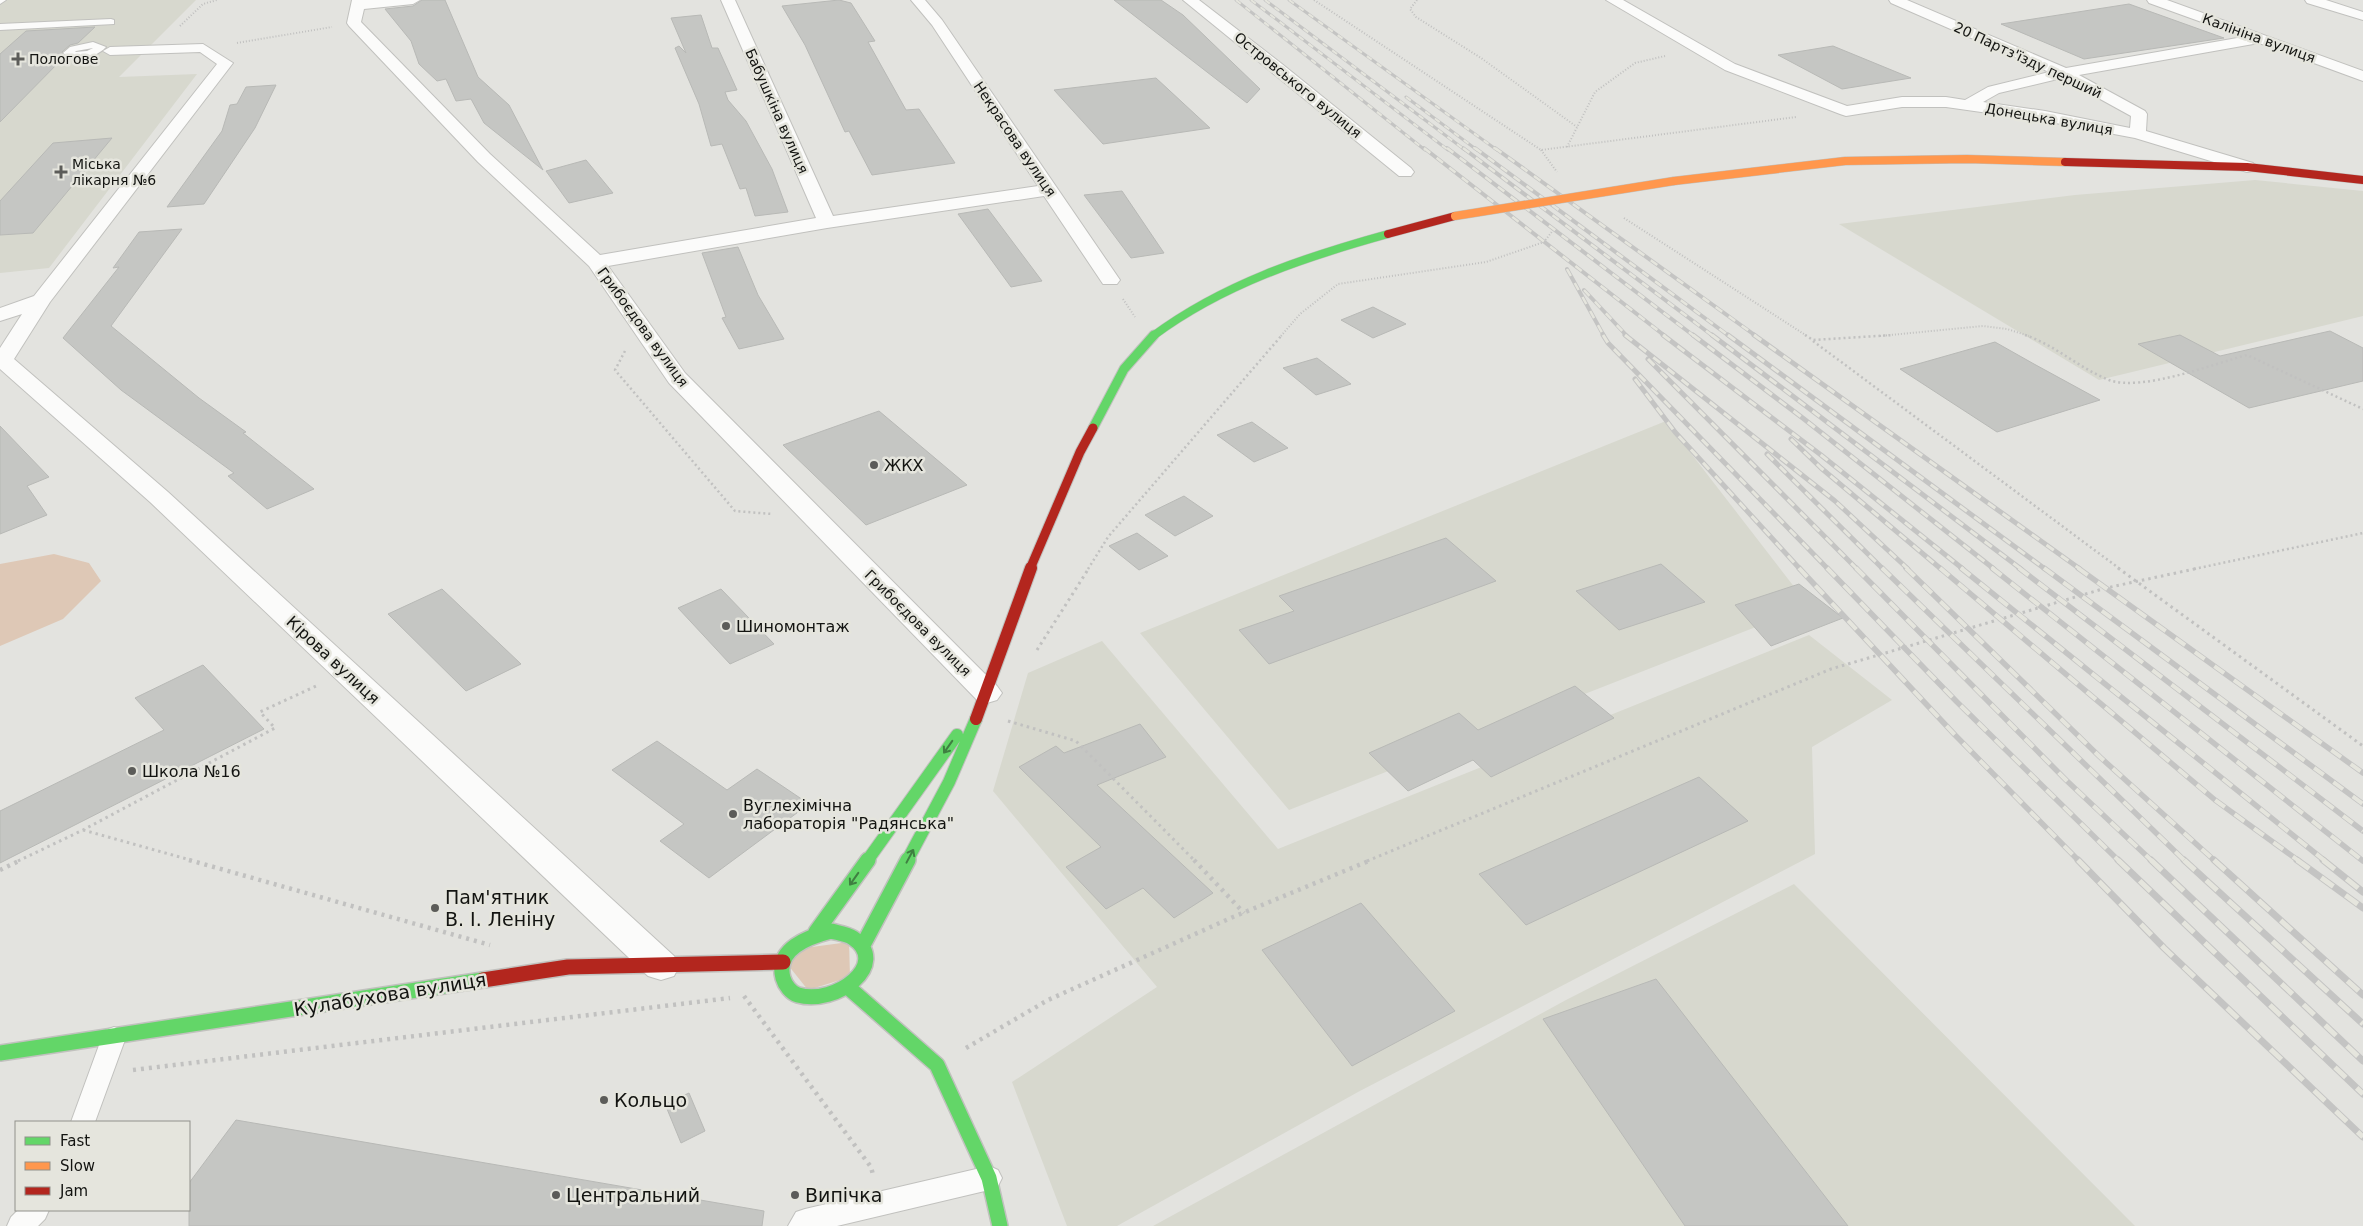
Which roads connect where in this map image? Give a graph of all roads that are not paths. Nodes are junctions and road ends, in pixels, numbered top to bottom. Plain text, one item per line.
1 (413, 0) edge
2 (728, 0) edge
3 (918, 0) edge
4 (1190, 0) edge
5 (1613, 0) edge
6 (1896, 0) edge
7 (2154, 0) edge
8 (2312, 0) edge
9 (357, 9) edge
10 (2363, 16) edge
11 (0, 27) edge
12 (2258, 39) junction
13 (88, 46) junction
14 (104, 51) junction
15 (2064, 73) junction
16 (2363, 76) edge
17 (1967, 105) junction
18 (2138, 134) junction
19 (2247, 167) junction
20 (1405, 172) dead end
21 (2363, 180) edge
22 (1048, 190) junction
23 (827, 222) junction
24 (596, 262) junction
25 (1110, 280) road end
26 (42, 300) junction
27 (0, 315) edge
28 (1, 359) edge
29 (987, 693) junction
30 (816, 932) junction
31 (863, 945) junction
32 (783, 962) junction
33 (661, 966) junction
34 (848, 988) junction
35 (114, 1037) junction
36 (0, 1053) edge
37 (82, 1121) edge
38 (989, 1178) junction
39 (35, 1211) edge
40 (20, 1226) edge
41 (801, 1226) edge
42 (1000, 1226) edge

1 - 9 street
2 - 23 street, Бабушкіна вулиця
3 - 22 street, Некрасова вулиця
4 - 20 street, Островського вулиця
5 - 17 street, Донецька вулиця
6 - 15 street, 20 Партз'їзду перший
7 - 12 street, Калініна вулиця
8 - 10 street
9 - 24 street, Грибоєдова вулиця
11 - 13 lane
12 - 15 street
12 - 16 street, Калініна вулиця
13 - 14 lane
13 - 14 lane
14 - 26 street
15 - 17 street
15 - 18 street, 20 Партз'їзду перший
17 - 18 street, Донецька вулиця
18 - 19 street, Донецька вулиця
19 - 21 street
19 - 29 street, bridge
22 - 23 street
22 - 25 street, Некрасова вулиця
23 - 24 street
24 - 29 street, Грибоєдова вулиця
26 - 27 street
26 - 28 street
28 - 33 street, Кірова вулиця
29 -> 30 street
31 -> 29 street
30 - 31 street
30 - 32 street
31 - 34 street
32 - 33 street, Кулабухова вулиця
32 - 34 street
33 - 35 street, Кулабухова вулиця
34 - 38 street
35 - 36 street, Кулабухова вулиця
35 - 37 lane
38 - 41 lane
38 - 42 street
39 - 40 lane

